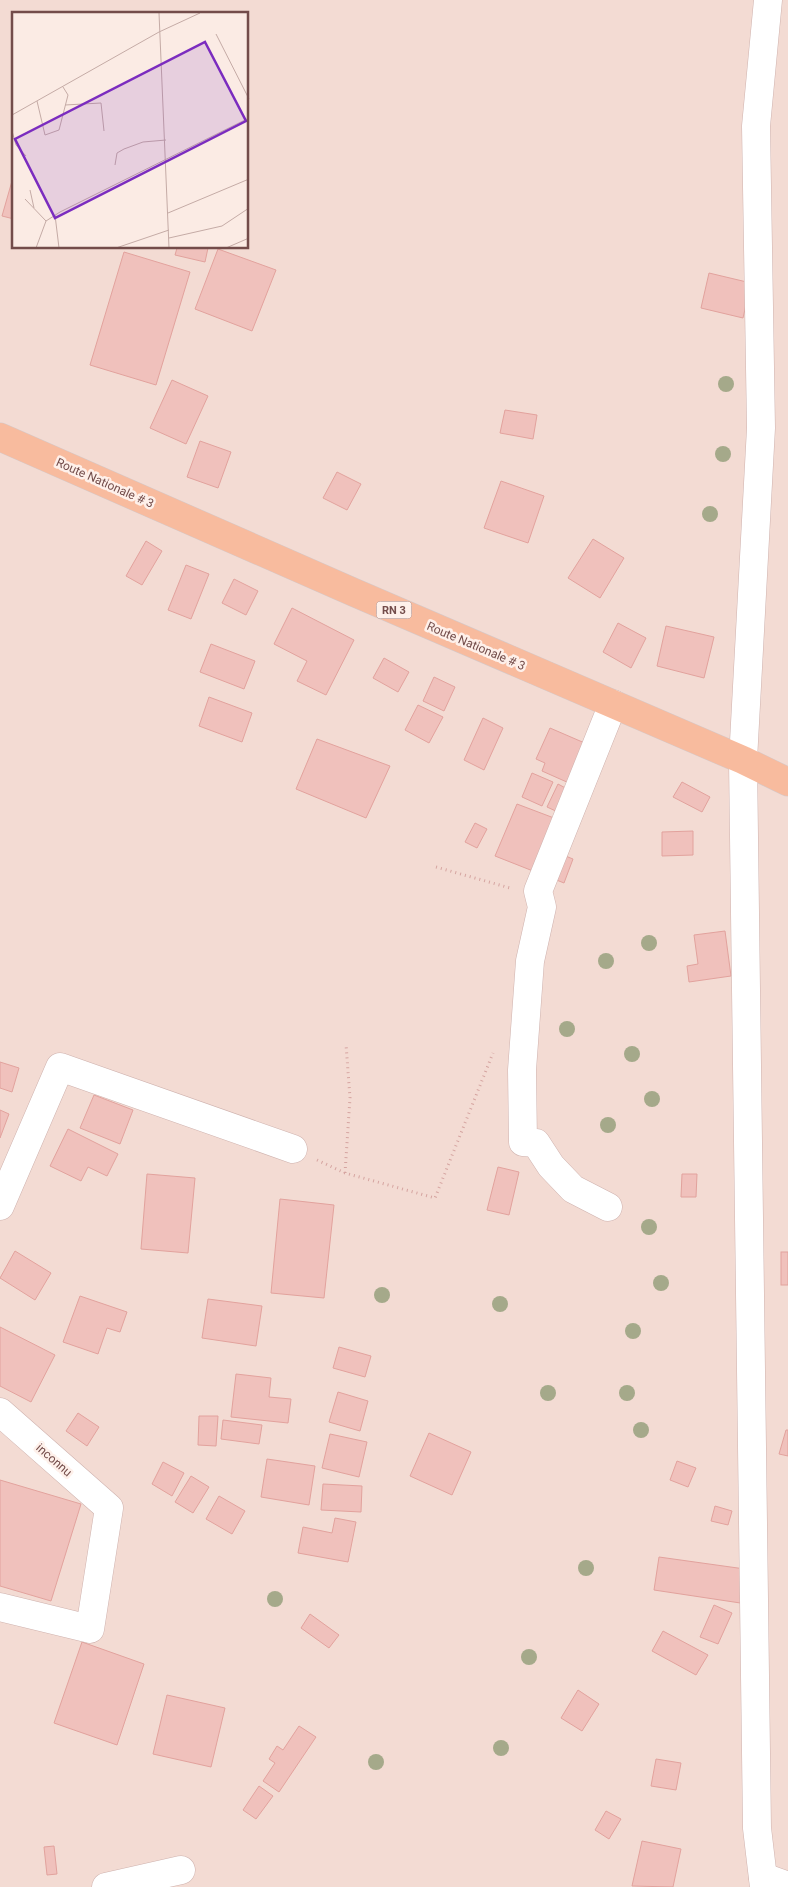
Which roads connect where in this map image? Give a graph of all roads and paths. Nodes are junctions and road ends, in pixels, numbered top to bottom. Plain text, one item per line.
1 (768, 0) edge
2 (0, 437) edge
3 (613, 704) junction
4 (743, 760) junction
5 (788, 782) edge
6 (436, 867) dead end
7 (517, 890) dead end
8 (346, 1044) dead end
9 (496, 1046) dead end
10 (293, 1149) joint
11 (345, 1173) junction
12 (0, 1206) edge
13 (608, 1207) dead end
14 (0, 1412) edge
15 (0, 1607) edge
16 (182, 1870) dead end
17 (772, 1883) edge
18 (106, 1887) edge

1 - 4 street
2 - 3 main road, Route Nationale # 3 / RN 3
3 - 4 main road, Route Nationale # 3 / RN 3
3 - 13 street
4 - 5 main road, Route Nationale # 3 / RN 3
4 - 17 street
6 - 7 path
8 - 11 path
9 - 11 path
10 - 11 path
10 - 12 street
14 - 15 street, inconnu
16 - 18 street

